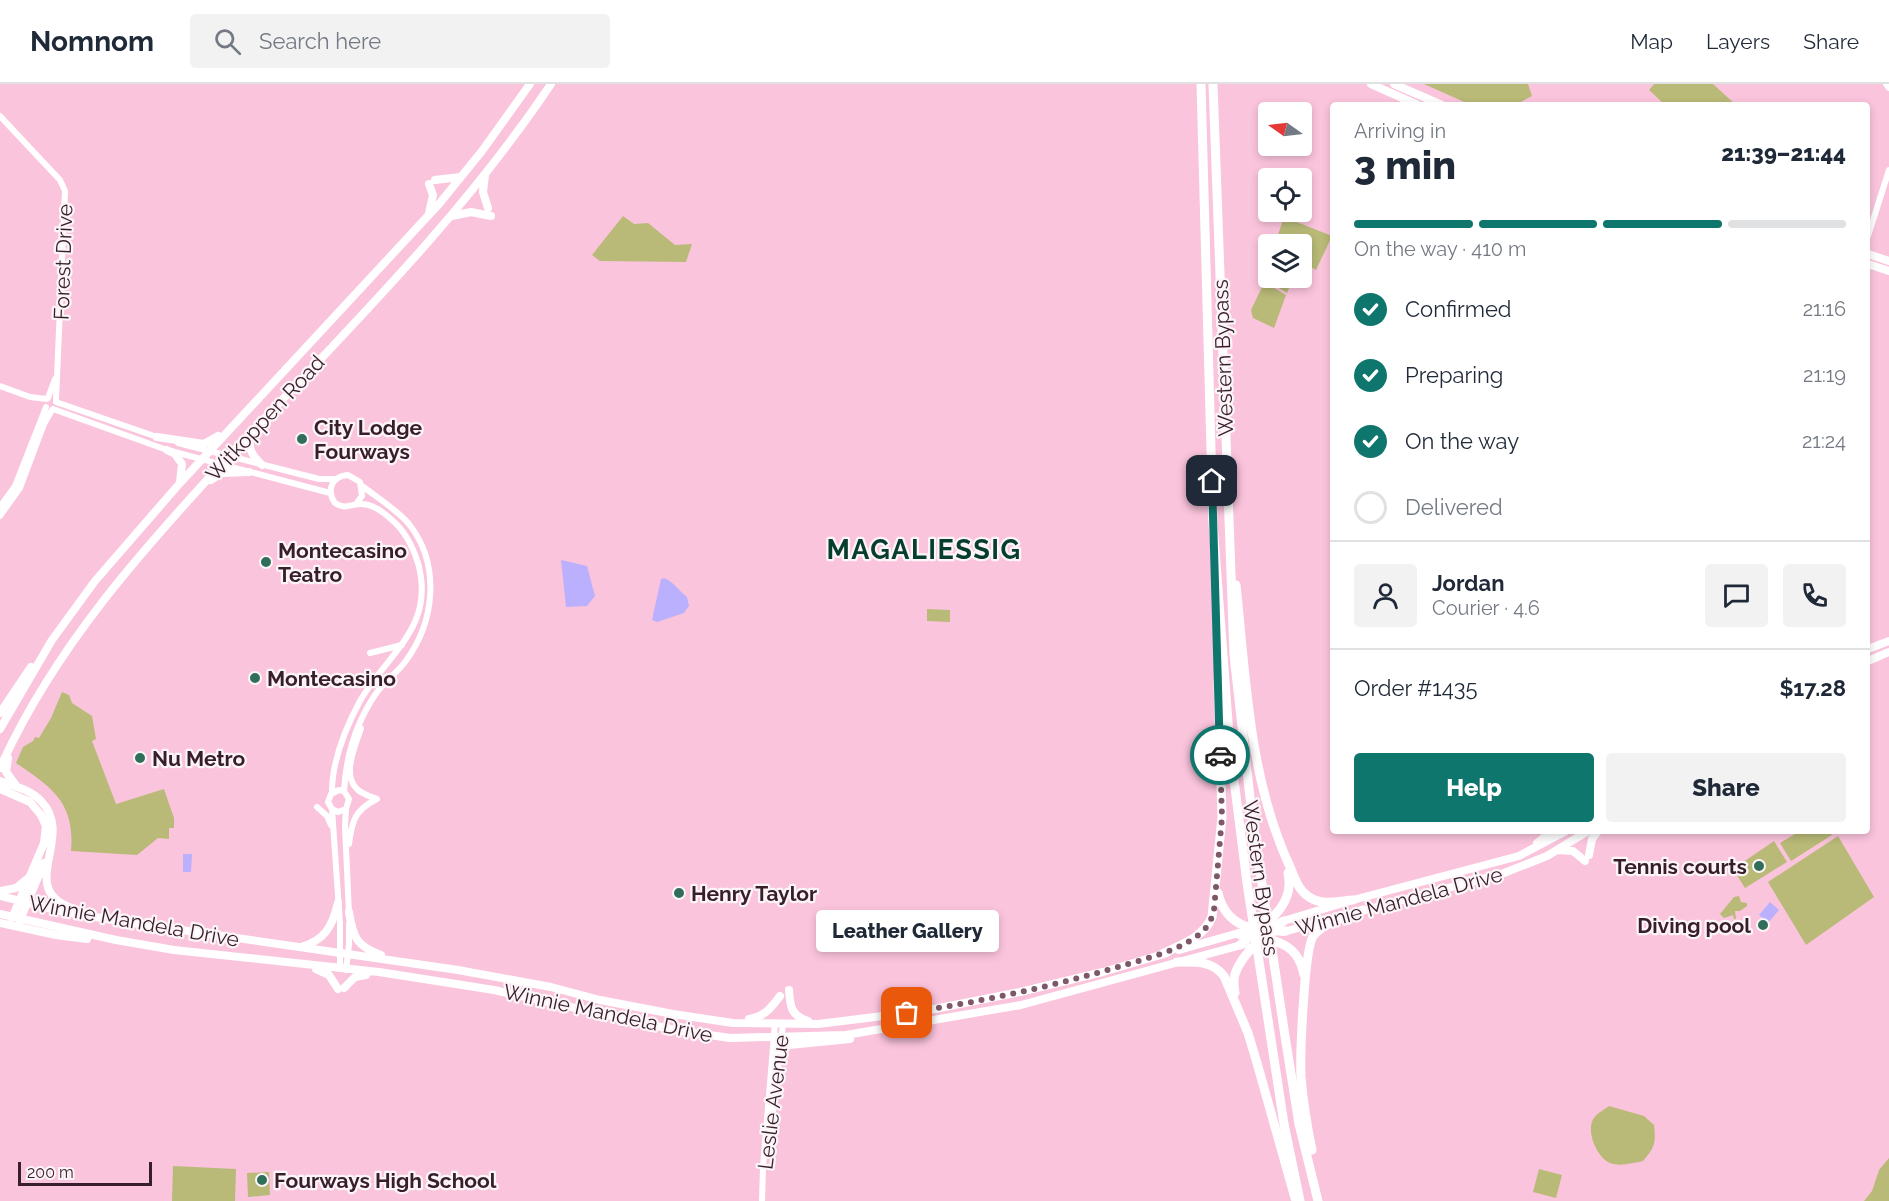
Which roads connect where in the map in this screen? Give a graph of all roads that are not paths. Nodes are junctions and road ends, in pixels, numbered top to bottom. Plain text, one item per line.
1 (530, 84) edge
2 (551, 84) edge
3 (1201, 84) edge
4 (1213, 84) edge
5 (1371, 84) edge
6 (1394, 84) edge
7 (1886, 84) edge
8 (1889, 88) edge
9 (1411, 102) edge
10 (1435, 102) edge
11 (0, 116) edge
12 (1889, 170) edge
13 (485, 174) junction
14 (460, 177) junction
15 (429, 215) junction
16 (450, 217) junction
17 (1870, 230) edge
18 (1870, 255) edge
19 (1889, 261) edge
20 (1870, 266) edge
21 (1889, 271) edge
22 (0, 388) edge
23 (50, 404) junction
24 (249, 408) junction
25 (250, 434) junction
26 (157, 437) junction
27 (167, 450) junction
28 (209, 451) junction
29 (230, 456) junction
30 (201, 459) junction
31 (221, 465) junction
32 (262, 465) junction
33 (249, 472) junction
34 (335, 479) junction
35 (180, 483) junction
36 (362, 486) junction
37 (200, 488) junction
38 (330, 493) junction
39 (356, 504) junction
40 (0, 507) edge
41 (0, 516) edge
42 (1213, 523) junction
43 (1230, 526) junction
44 (52, 640) junction
45 (1889, 641) edge
46 (402, 645) junction
47 (1870, 648) edge
48 (1889, 652) edge
49 (370, 653) dead end
50 (1870, 660) edge
51 (0, 713) edge
52 (365, 714) junction
53 (0, 729) edge
54 (14, 736) junction
55 (0, 768) edge
56 (0, 781) edge
57 (0, 789) edge
58 (16, 791) junction
59 (344, 791) junction
60 (332, 792) junction
61 (0, 795) edge
62 (317, 807) dead end
63 (332, 809) junction
64 (346, 809) junction
65 (1548, 834) edge
66 (1560, 834) edge
67 (1579, 834) edge
68 (1596, 834) edge
69 (334, 837) junction
70 (1557, 850) junction
71 (50, 851) junction
72 (1519, 856) junction
73 (1285, 859) junction
74 (347, 862) junction
75 (32, 873) junction
76 (1216, 885) junction
77 (0, 891) edge
78 (0, 896) edge
79 (1353, 900) junction
80 (22, 902) junction
81 (338, 903) junction
82 (1364, 910) junction
83 (349, 912) junction
84 (0, 914) edge
85 (16, 919) junction
86 (119, 921) junction
87 (1284, 921) junction
88 (0, 923) edge
89 (1259, 928) junction
90 (1270, 930) junction
91 (1286, 931) junction
92 (1238, 934) junction
93 (1250, 936) junction
94 (1262, 938) junction
95 (116, 940) junction
96 (1240, 945) junction
97 (297, 947) junction
98 (344, 954) junction
99 (1162, 954) junction
100 (400, 961) junction
101 (1177, 962) junction
102 (303, 965) junction
103 (343, 969) junction
104 (379, 972) junction
105 (1306, 983) junction
106 (789, 990) dead end
107 (780, 996) dead end
108 (1238, 1007) junction
109 (712, 1020) junction
110 (779, 1023) junction
111 (818, 1024) junction
112 (862, 1033) junction
113 (778, 1037) junction
114 (778, 1055) junction
115 (763, 1180) junction
116 (762, 1201) edge
117 (1298, 1201) edge
118 (1320, 1201) edge

1 - 14 main road, Witkoppen Road
2 - 13 main road, Witkoppen Road
3 - 42 highway, Western Bypass
4 - 43 highway, Western Bypass
5 - 9 main road
6 - 10 main road
7 - 8 street
11 - 23 street, Forest Drive
12 - 17 street
13 - 16 main road, Witkoppen Road
13 - 16 main road
14 - 15 main road, Witkoppen Road
14 - 15 main road
15 - 24 main road, Witkoppen Road
16 - 25 main road, Witkoppen Road
18 - 19 main road
20 - 21 main road
22 - 23 street
23 - 26 street
23 - 27 street
23 - 40 street, Forest Drive
23 - 41 street, Forest Drive
24 - 26 main road
24 - 28 main road, Witkoppen Road
25 - 29 main road, Witkoppen Road
25 - 32 main road
26 - 28 street
27 - 30 street
27 - 35 main road
28 - 29 street
28 - 30 main road, Witkoppen Road
29 - 31 main road, Witkoppen Road
29 - 32 street
30 - 31 street
30 - 35 main road, Witkoppen Road
31 - 33 street
31 - 37 main road, Witkoppen Road
32 - 34 street
33 - 37 main road
33 - 38 street
34 - 36 street
34 - 38 street
35 - 44 main road, Witkoppen Road
36 - 39 street
36 - 52 street
37 - 54 main road, Witkoppen Road
38 - 39 street
39 - 46 street
42 - 76 highway
42 - 117 highway, Western Bypass
43 - 73 highway
43 - 118 highway, Western Bypass
44 - 51 main road
44 - 53 main road, Witkoppen Road
45 - 47 main road
46 - 49 street
46 - 60 street
48 - 50 main road
52 - 59 street
52 - 74 street
54 - 55 main road, Witkoppen Road
54 - 58 main road
56 - 58 main road
57 - 58 main road
58 - 61 main road
58 - 71 main road
58 - 75 main road
59 - 60 street
59 - 64 street
60 - 63 street
62 - 69 street
63 - 64 street
63 - 69 street
64 - 74 street
65 - 72 main road
66 - 72 main road, Winnie Mandela Drive
67 - 70 main road, Winnie Mandela Drive
68 - 70 main road
69 - 81 street
70 - 82 main road, Winnie Mandela Drive
71 - 80 main road
71 - 86 main road
72 - 79 main road, Winnie Mandela Drive
73 - 79 highway
73 - 89 highway
74 - 83 street
75 - 77 main road
75 - 80 main road
76 - 89 highway
76 - 99 highway
78 - 80 main road, Winnie Mandela Drive
79 - 87 main road, Winnie Mandela Drive
80 - 85 main road
80 - 86 main road, Winnie Mandela Drive
81 - 97 main road
81 - 98 street
82 - 91 main road, Winnie Mandela Drive
82 - 105 highway
83 - 98 street
83 - 100 main road
84 - 85 main road, Winnie Mandela Drive
85 - 95 main road, Winnie Mandela Drive
86 - 97 main road, Winnie Mandela Drive
87 - 89 main road, Winnie Mandela Drive
87 - 90 highway
88 - 95 main road
89 - 90 highway
89 - 92 main road, Winnie Mandela Drive
89 - 93 highway
90 - 91 highway
90 - 94 highway
91 - 94 main road, Winnie Mandela Drive
92 - 93 highway
92 - 99 main road, Winnie Mandela Drive
93 - 94 highway
93 - 96 highway
94 - 96 main road, Winnie Mandela Drive
94 - 105 highway
94 - 108 highway
95 - 102 main road, Winnie Mandela Drive
96 - 101 main road, Winnie Mandela Drive
97 - 98 main road, Winnie Mandela Drive
98 - 100 main road, Winnie Mandela Drive
98 - 103 street
99 - 111 main road, Winnie Mandela Drive
100 - 109 main road, Winnie Mandela Drive
101 - 108 highway
101 - 112 main road, Winnie Mandela Drive
102 - 103 main road, Winnie Mandela Drive
102 - 104 main road
103 - 104 main road, Winnie Mandela Drive
104 - 113 main road, Winnie Mandela Drive
105 - 118 highway
106 - 111 main road
107 - 109 main road
108 - 117 highway
109 - 110 main road, Winnie Mandela Drive
110 - 111 main road, Winnie Mandela Drive
110 - 113 street, Leslie Avenue
112 - 113 main road, Winnie Mandela Drive
112 - 114 main road
113 - 114 street, Leslie Avenue
113 - 115 street, Leslie Avenue
114 - 115 street, Leslie Avenue
115 - 116 street, Leslie Avenue

